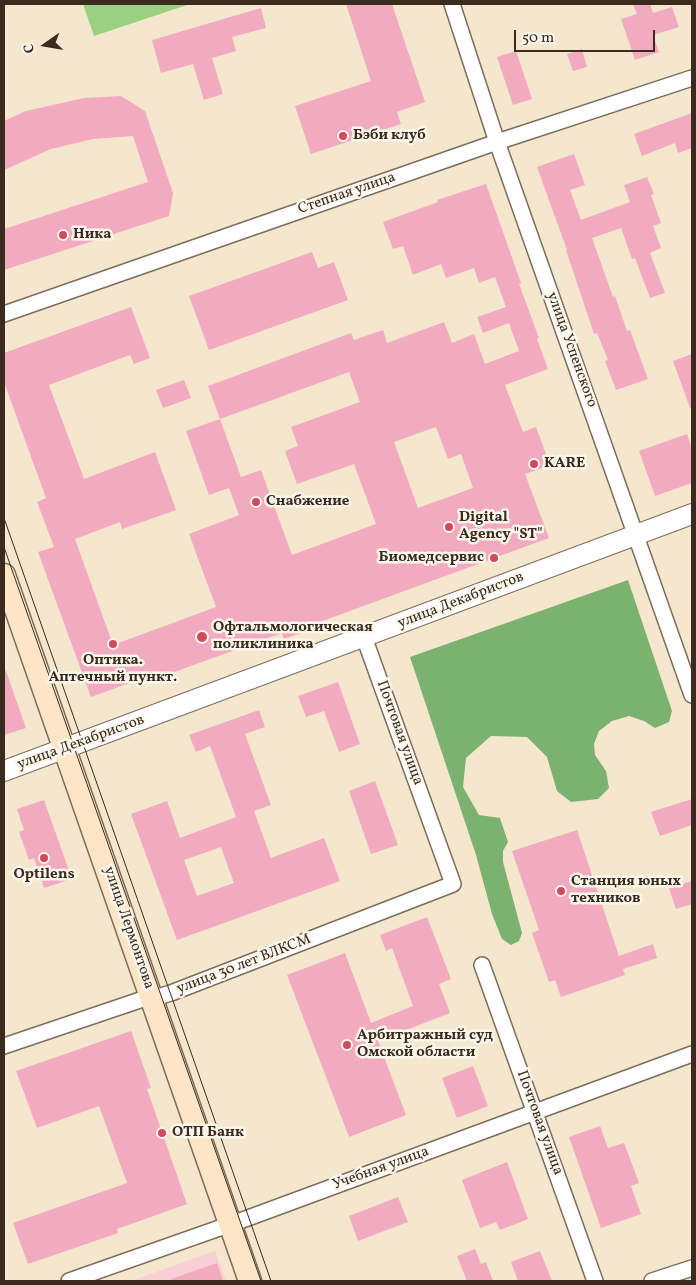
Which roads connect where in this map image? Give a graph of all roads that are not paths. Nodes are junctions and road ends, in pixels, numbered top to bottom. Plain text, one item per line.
1 (452, 4) edge
2 (692, 78) edge
3 (497, 142) junction
4 (4, 314) edge
5 (692, 514) edge
6 (636, 535) junction
7 (4, 575) edge
8 (364, 637) junction
9 (692, 694) edge
10 (65, 749) junction
11 (4, 771) edge
12 (453, 884) joint
13 (482, 964) dead end
14 (152, 996) junction
15 (4, 1046) edge
16 (692, 1054) edge
17 (535, 1112) junction
18 (229, 1224) junction
19 (692, 1268) edge
20 (70, 1281) edge
21 (250, 1281) edge
22 (595, 1281) edge
23 (652, 1281) edge

1 - 3 street, улица Успенского
2 - 3 street, Степная улица
3 - 4 street, Степная улица
3 - 6 street, улица Успенского
5 - 6 street, улица Декабристов
6 - 8 street, улица Декабристов
6 - 9 street, улица Успенского
7 - 10 main road, улица Лермонтова
8 - 10 street, улица Декабристов
8 - 12 street, Почтовая улица
10 - 11 street, улица Декабристов
10 - 14 main road, улица Лермонтова
12 - 14 street, улица 30 лет ВЛКСМ
13 - 17 street, Почтовая улица
14 - 15 street, улица 30 лет ВЛКСМ
14 - 18 main road, улица Лермонтова
16 - 17 street, Учебная улица
17 - 18 street, Учебная улица
17 - 22 street, Почтовая улица
18 - 20 street, Учебная улица
18 - 21 main road, улица Лермонтова
19 - 23 street

